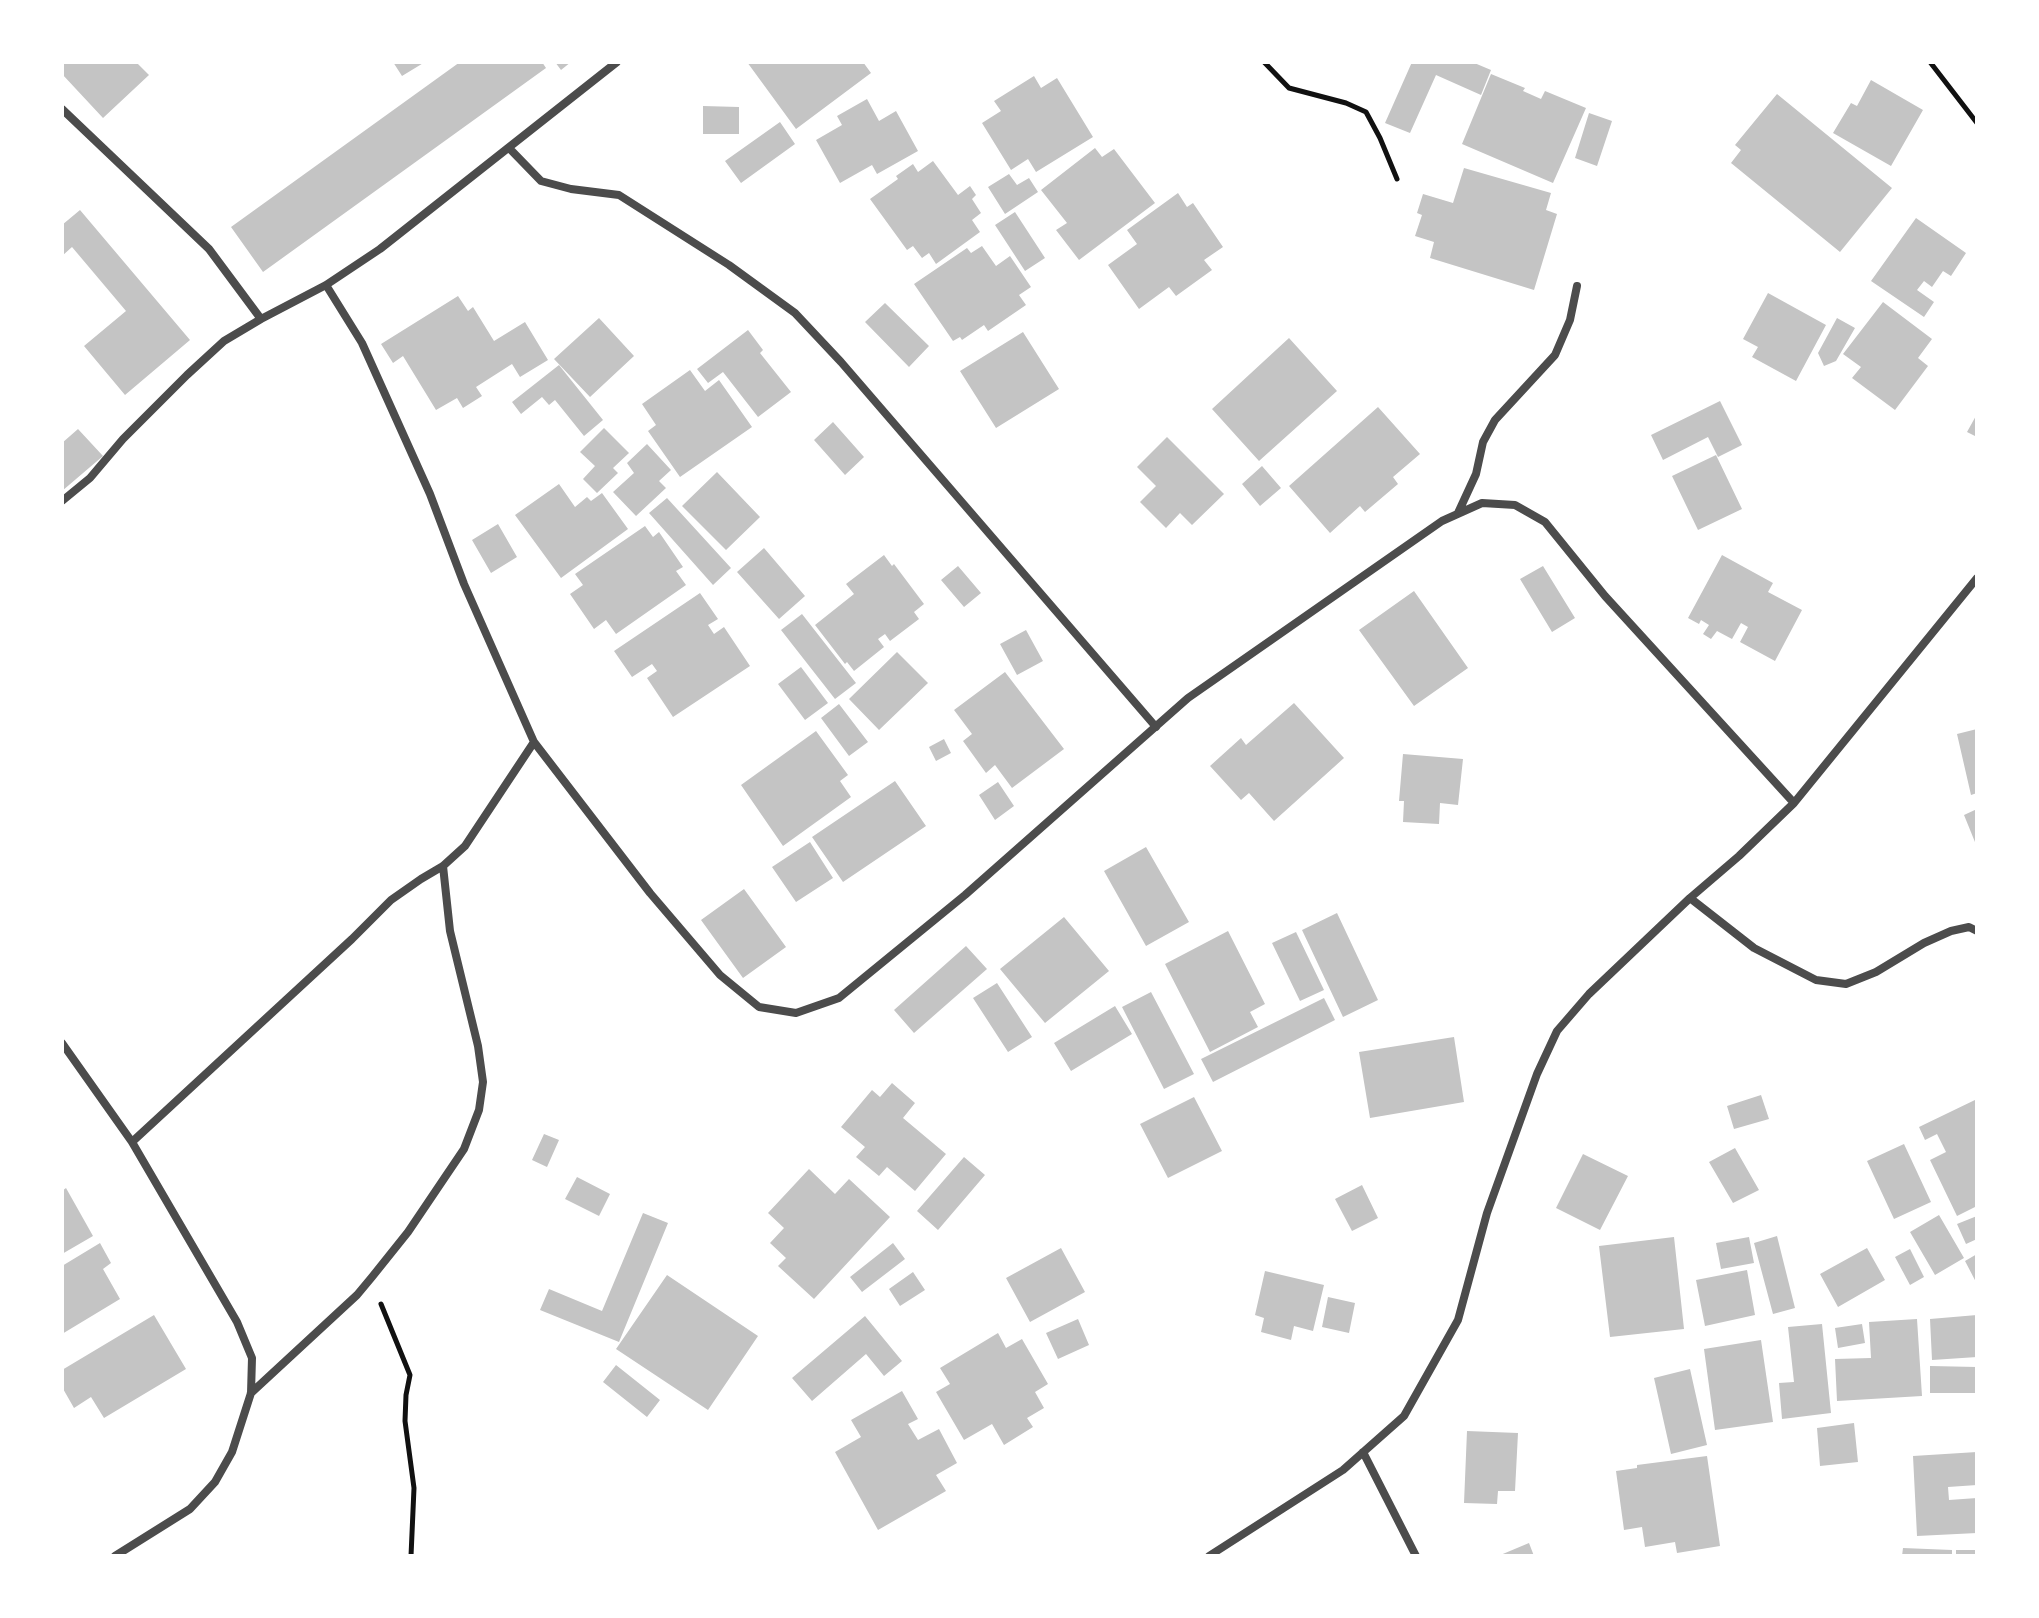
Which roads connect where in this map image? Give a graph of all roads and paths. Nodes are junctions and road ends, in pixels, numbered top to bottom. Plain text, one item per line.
1 (617, 62) edge
2 (1264, 62) edge
3 (1930, 62) edge
4 (62, 109) edge
5 (1977, 123) edge
6 (509, 148) junction
7 (1397, 179) dead end
8 (326, 285) junction
9 (1577, 286) dead end
10 (261, 319) junction
11 (62, 501) edge
12 (1457, 514) junction
13 (1977, 578) edge
14 (1156, 727) junction
15 (534, 742) junction
16 (1794, 803) junction
17 (443, 866) junction
18 (1690, 898) junction
19 (1977, 931) edge
20 (62, 1043) edge
21 (132, 1142) junction
22 (372, 1277) junction
23 (251, 1393) junction
24 (1363, 1452) junction
25 (115, 1556) edge
26 (411, 1556) edge
27 (1209, 1556) edge
28 (1416, 1556) edge

1 - 6 street
2 - 7 path
3 - 5 path
4 - 10 street
6 - 8 street
6 - 14 street
8 - 10 street
8 - 15 street
9 - 12 street
10 - 11 street
12 - 14 street
12 - 16 street
13 - 16 street
14 - 15 street
15 - 17 street
16 - 18 street
17 - 21 street
17 - 22 street
18 - 19 street
18 - 24 street
20 - 21 street
21 - 23 street
22 - 23 street
22 - 26 path
23 - 25 street
24 - 27 street
24 - 28 street

